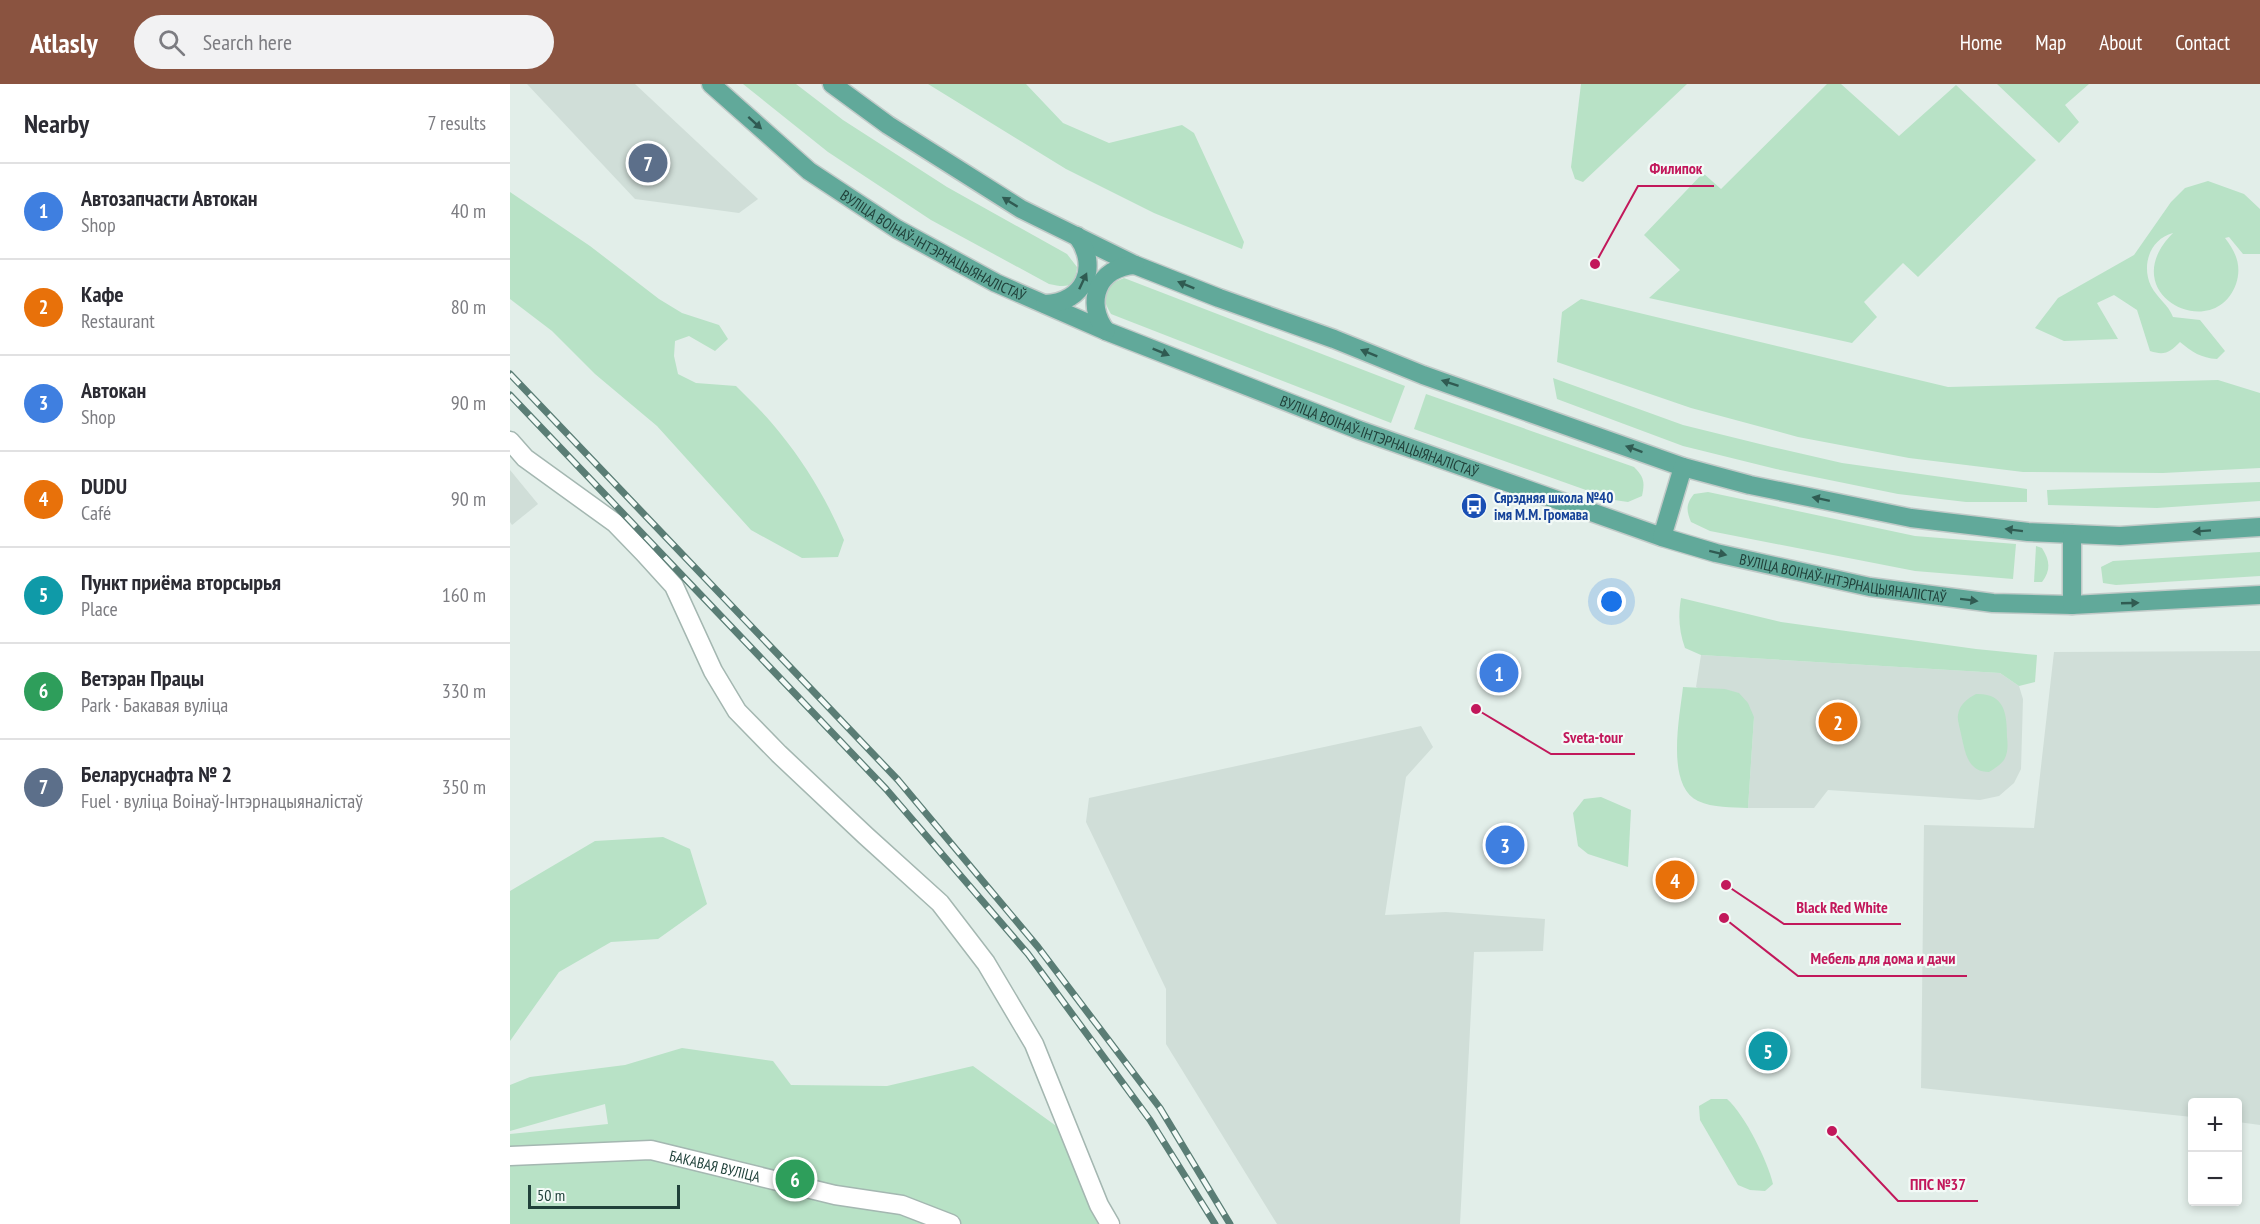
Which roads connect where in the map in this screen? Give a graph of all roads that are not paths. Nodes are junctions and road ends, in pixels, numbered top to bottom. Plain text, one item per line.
1 (711, 84) edge
2 (832, 84) edge
3 (1077, 236) junction
4 (1135, 265) junction
5 (1045, 304) junction
6 (1106, 331) junction
7 (510, 441) edge
8 (1683, 467) junction
9 (2260, 527) edge
10 (2072, 534) junction
11 (1662, 537) junction
12 (2260, 595) edge
13 (2072, 605) junction
14 (510, 1156) edge
15 (951, 1224) edge
16 (1110, 1224) edge

1 -> 5 main road, ВУЛІЦА ВОІНАЎ-ІНТЭРНАЦЫЯНАЛІСТАЎ
3 -> 2 main road
3 - 4 main road
5 -> 3 main road
4 - 6 main road
8 -> 4 main road
5 - 6 main road, ВУЛІЦА ВОІНАЎ-ІНТЭРНАЦЫЯНАЛІСТАЎ
6 -> 11 main road, ВУЛІЦА ВОІНАЎ-ІНТЭРНАЦЫЯНАЛІСТАЎ
7 - 16 street
10 -> 8 main road
8 - 11 main road
9 -> 10 main road
10 - 13 main road
11 -> 13 main road, ВУЛІЦА ВОІНАЎ-ІНТЭРНАЦЫЯНАЛІСТАЎ
13 -> 12 main road, ВУЛІЦА ВОІНАЎ-ІНТЭРНАЦЫЯНАЛІСТАЎ
14 - 15 street, БАКАВАЯ ВУЛІЦА

